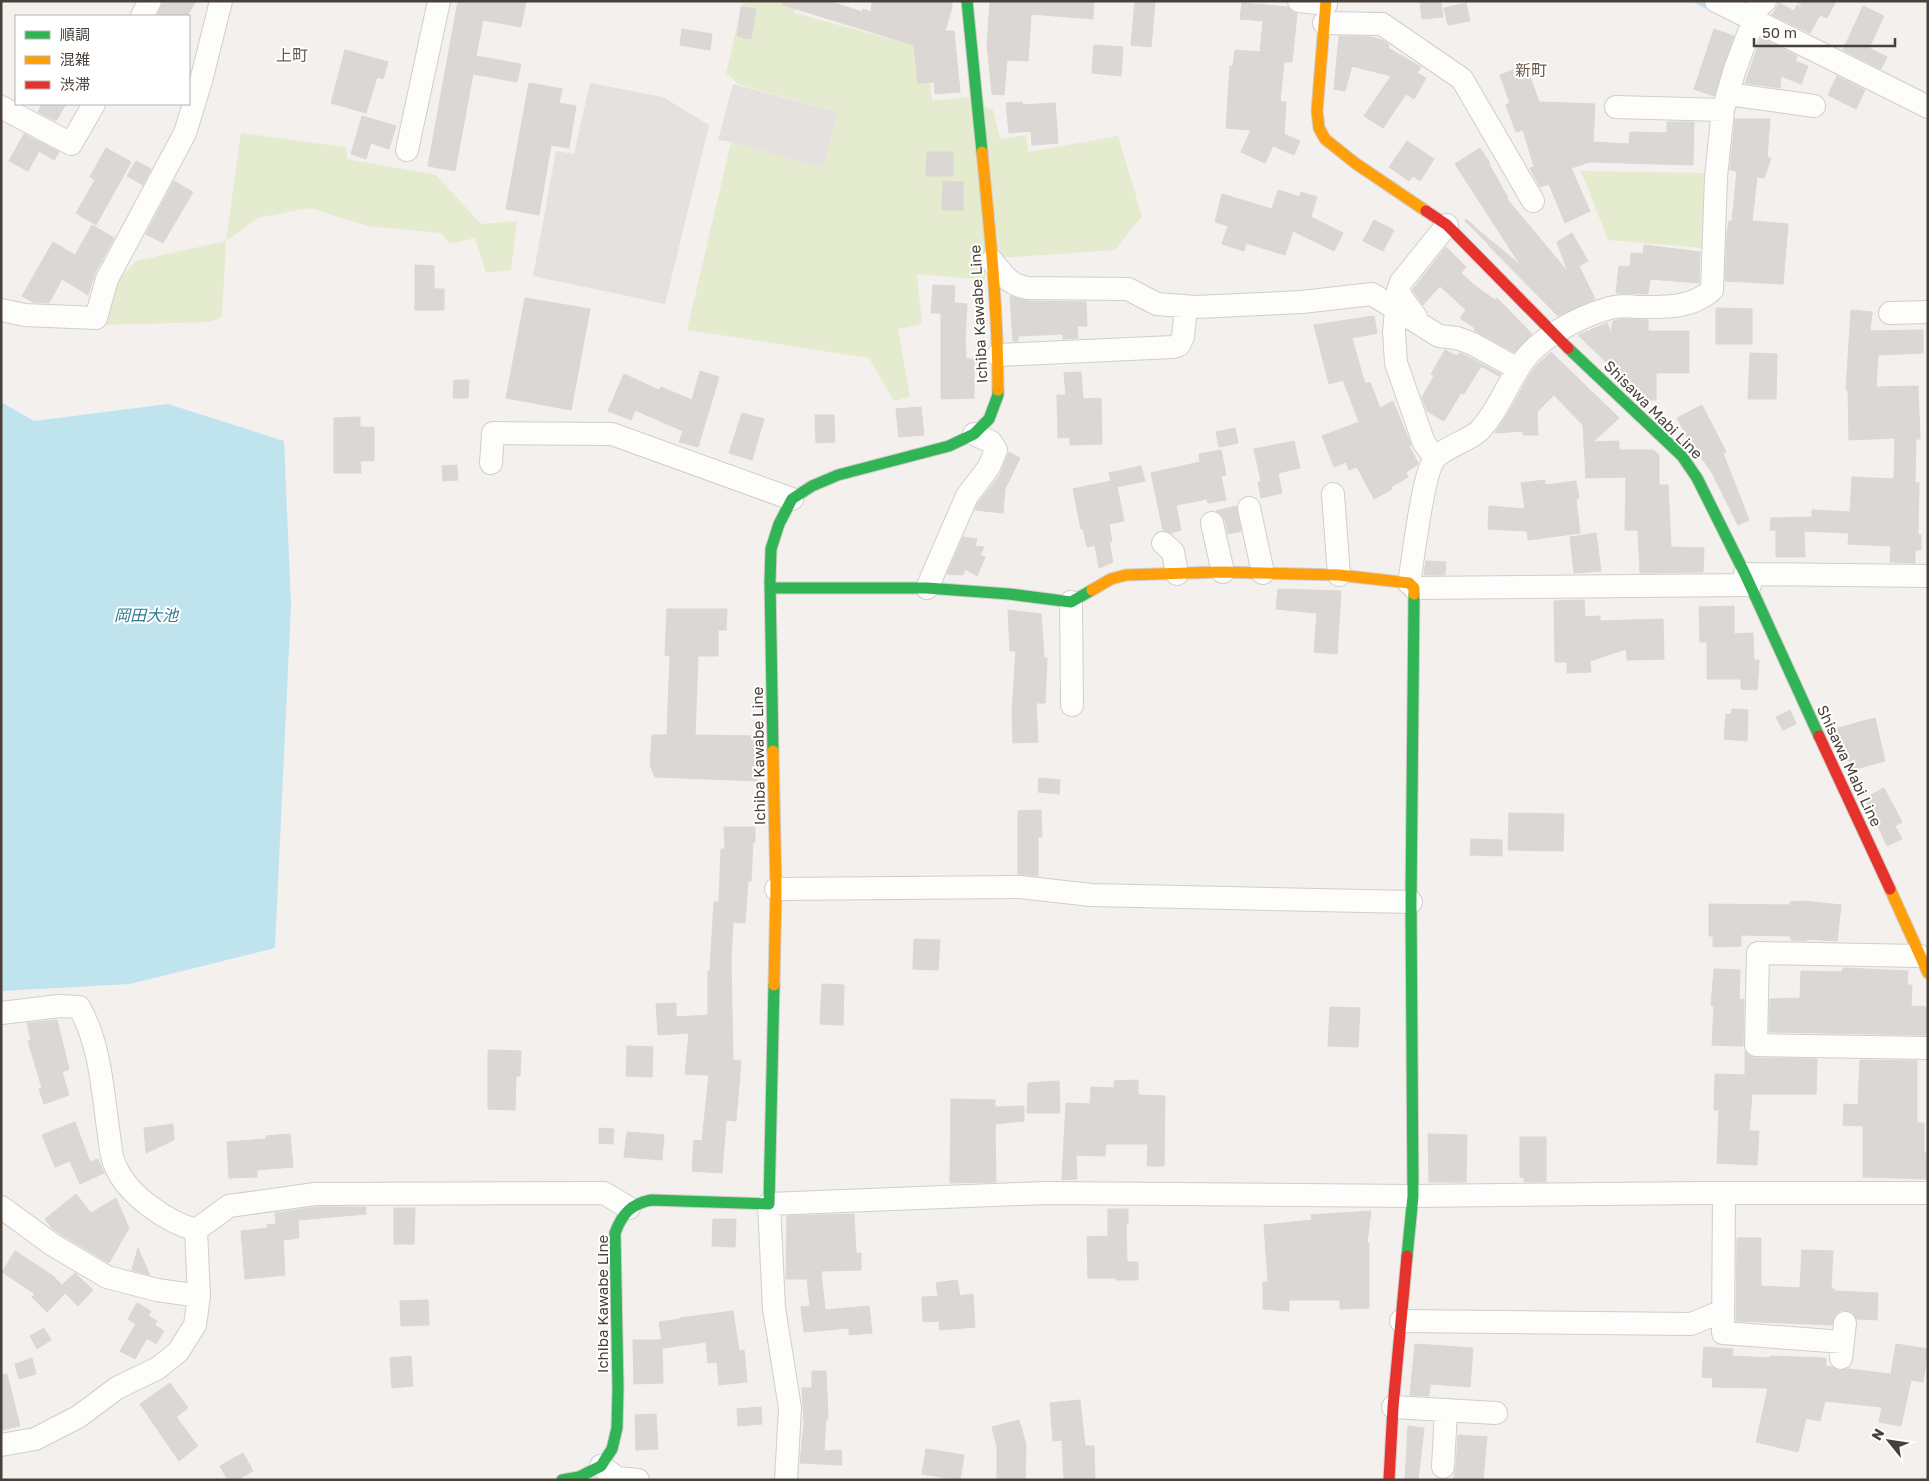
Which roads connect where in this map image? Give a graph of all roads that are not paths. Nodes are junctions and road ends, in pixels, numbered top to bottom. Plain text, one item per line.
1 (150, 1) edge
2 (221, 1) edge
3 (439, 1) edge
4 (967, 1) edge
5 (1299, 1) edge
6 (1716, 1) edge
7 (1325, 10) edge
8 (143, 15) edge
9 (1754, 20) edge
10 (1725, 102) junction
11 (93, 105) edge
12 (1, 106) edge
13 (1814, 106) dead end
14 (1616, 107) dead end
15 (1928, 107) edge
16 (407, 150) dead end
17 (1533, 202) dead end
18 (1447, 225) junction
19 (992, 261) junction
20 (1186, 306) junction
21 (1, 310) edge
22 (1396, 310) junction
23 (1928, 312) edge
24 (1890, 313) dead end
25 (1425, 328) junction
26 (1554, 334) junction
27 (998, 355) junction
28 (1518, 369) junction
29 (974, 434) junction
30 (1435, 458) junction
31 (491, 463) dead end
32 (1333, 494) dead end
33 (792, 499) junction
34 (1249, 508) dead end
35 (1212, 523) dead end
36 (1164, 543) dead end
37 (1223, 572) junction
38 (1263, 573) junction
39 (1177, 574) junction
40 (1339, 575) junction
41 (1928, 576) edge
42 (1747, 579) junction
43 (1412, 586) junction
44 (770, 588) junction
45 (927, 588) junction
46 (1071, 602) junction
47 (1072, 705) dead end
48 (776, 889) junction
49 (1411, 902) junction
50 (1924, 965) edge
51 (1, 1014) edge
52 (1928, 1048) edge
53 (1928, 1193) edge
54 (1724, 1194) junction
55 (1413, 1196) junction
56 (769, 1204) junction
57 (1, 1207) edge
58 (629, 1208) junction
59 (196, 1230) junction
60 (199, 1296) junction
61 (1723, 1311) junction
62 (1401, 1322) junction
63 (1843, 1341) dead end
64 (1393, 1407) junction
65 (1446, 1410) junction
66 (1496, 1413) dead end
67 (1, 1445) edge
68 (601, 1466) junction
69 (1443, 1467) dead end
70 (573, 1479) edge
71 (638, 1480) edge
72 (786, 1480) edge
73 (1389, 1480) edge

1 - 8 street
2 - 21 street
3 - 16 street
4 - 19 main road, Ichiba Kawabe Line
5 - 7 street
6 - 9 street
7 - 17 street
7 - 18 main road, Shisawa Mabi Line
9 - 10 street
9 - 15 street
10 - 13 street
10 - 14 street
10 - 26 street
11 - 12 street
18 - 25 street
18 - 26 main road, Shisawa Mabi Line
19 - 20 street
19 - 27 main road, Ichiba Kawabe Line
20 - 22 street
20 - 27 street
22 - 25 street
22 - 30 street
23 - 24 street
25 - 28 street
26 - 28 street
26 - 42 main road, Shisawa Mabi Line
27 - 29 main road, Ichiba Kawabe Line
28 - 30 street
29 - 33 main road, Ichiba Kawabe Line
29 - 45 street
30 - 43 street
31 - 33 street
32 - 40 street
33 - 44 main road, Ichiba Kawabe Line
34 - 38 street
35 - 37 street
36 - 39 street
37 - 38 main road
37 - 39 main road
38 - 40 main road
39 - 46 main road
40 - 43 main road
41 - 42 street
42 - 43 street
42 - 50 main road, Shisawa Mabi Line
43 - 49 main road
44 - 45 main road
44 - 48 main road, Ichiba Kawabe Line
45 - 46 main road
46 - 47 street
48 - 49 street
48 - 56 main road, Ichiba Kawabe Line
49 - 55 main road
50 - 52 street
51 - 59 street
53 - 54 street
54 - 55 street
54 - 61 street
55 - 56 street
55 - 62 main road
56 - 58 main road
56 - 72 street
57 - 60 street
58 - 59 street
58 - 68 main road, Ichiba Kawabe Line
59 - 60 street
60 - 67 street
61 - 62 street
61 - 63 street
62 - 64 main road
64 - 65 street
64 - 73 main road
65 - 66 street
65 - 69 street
68 - 70 main road
68 - 71 street

